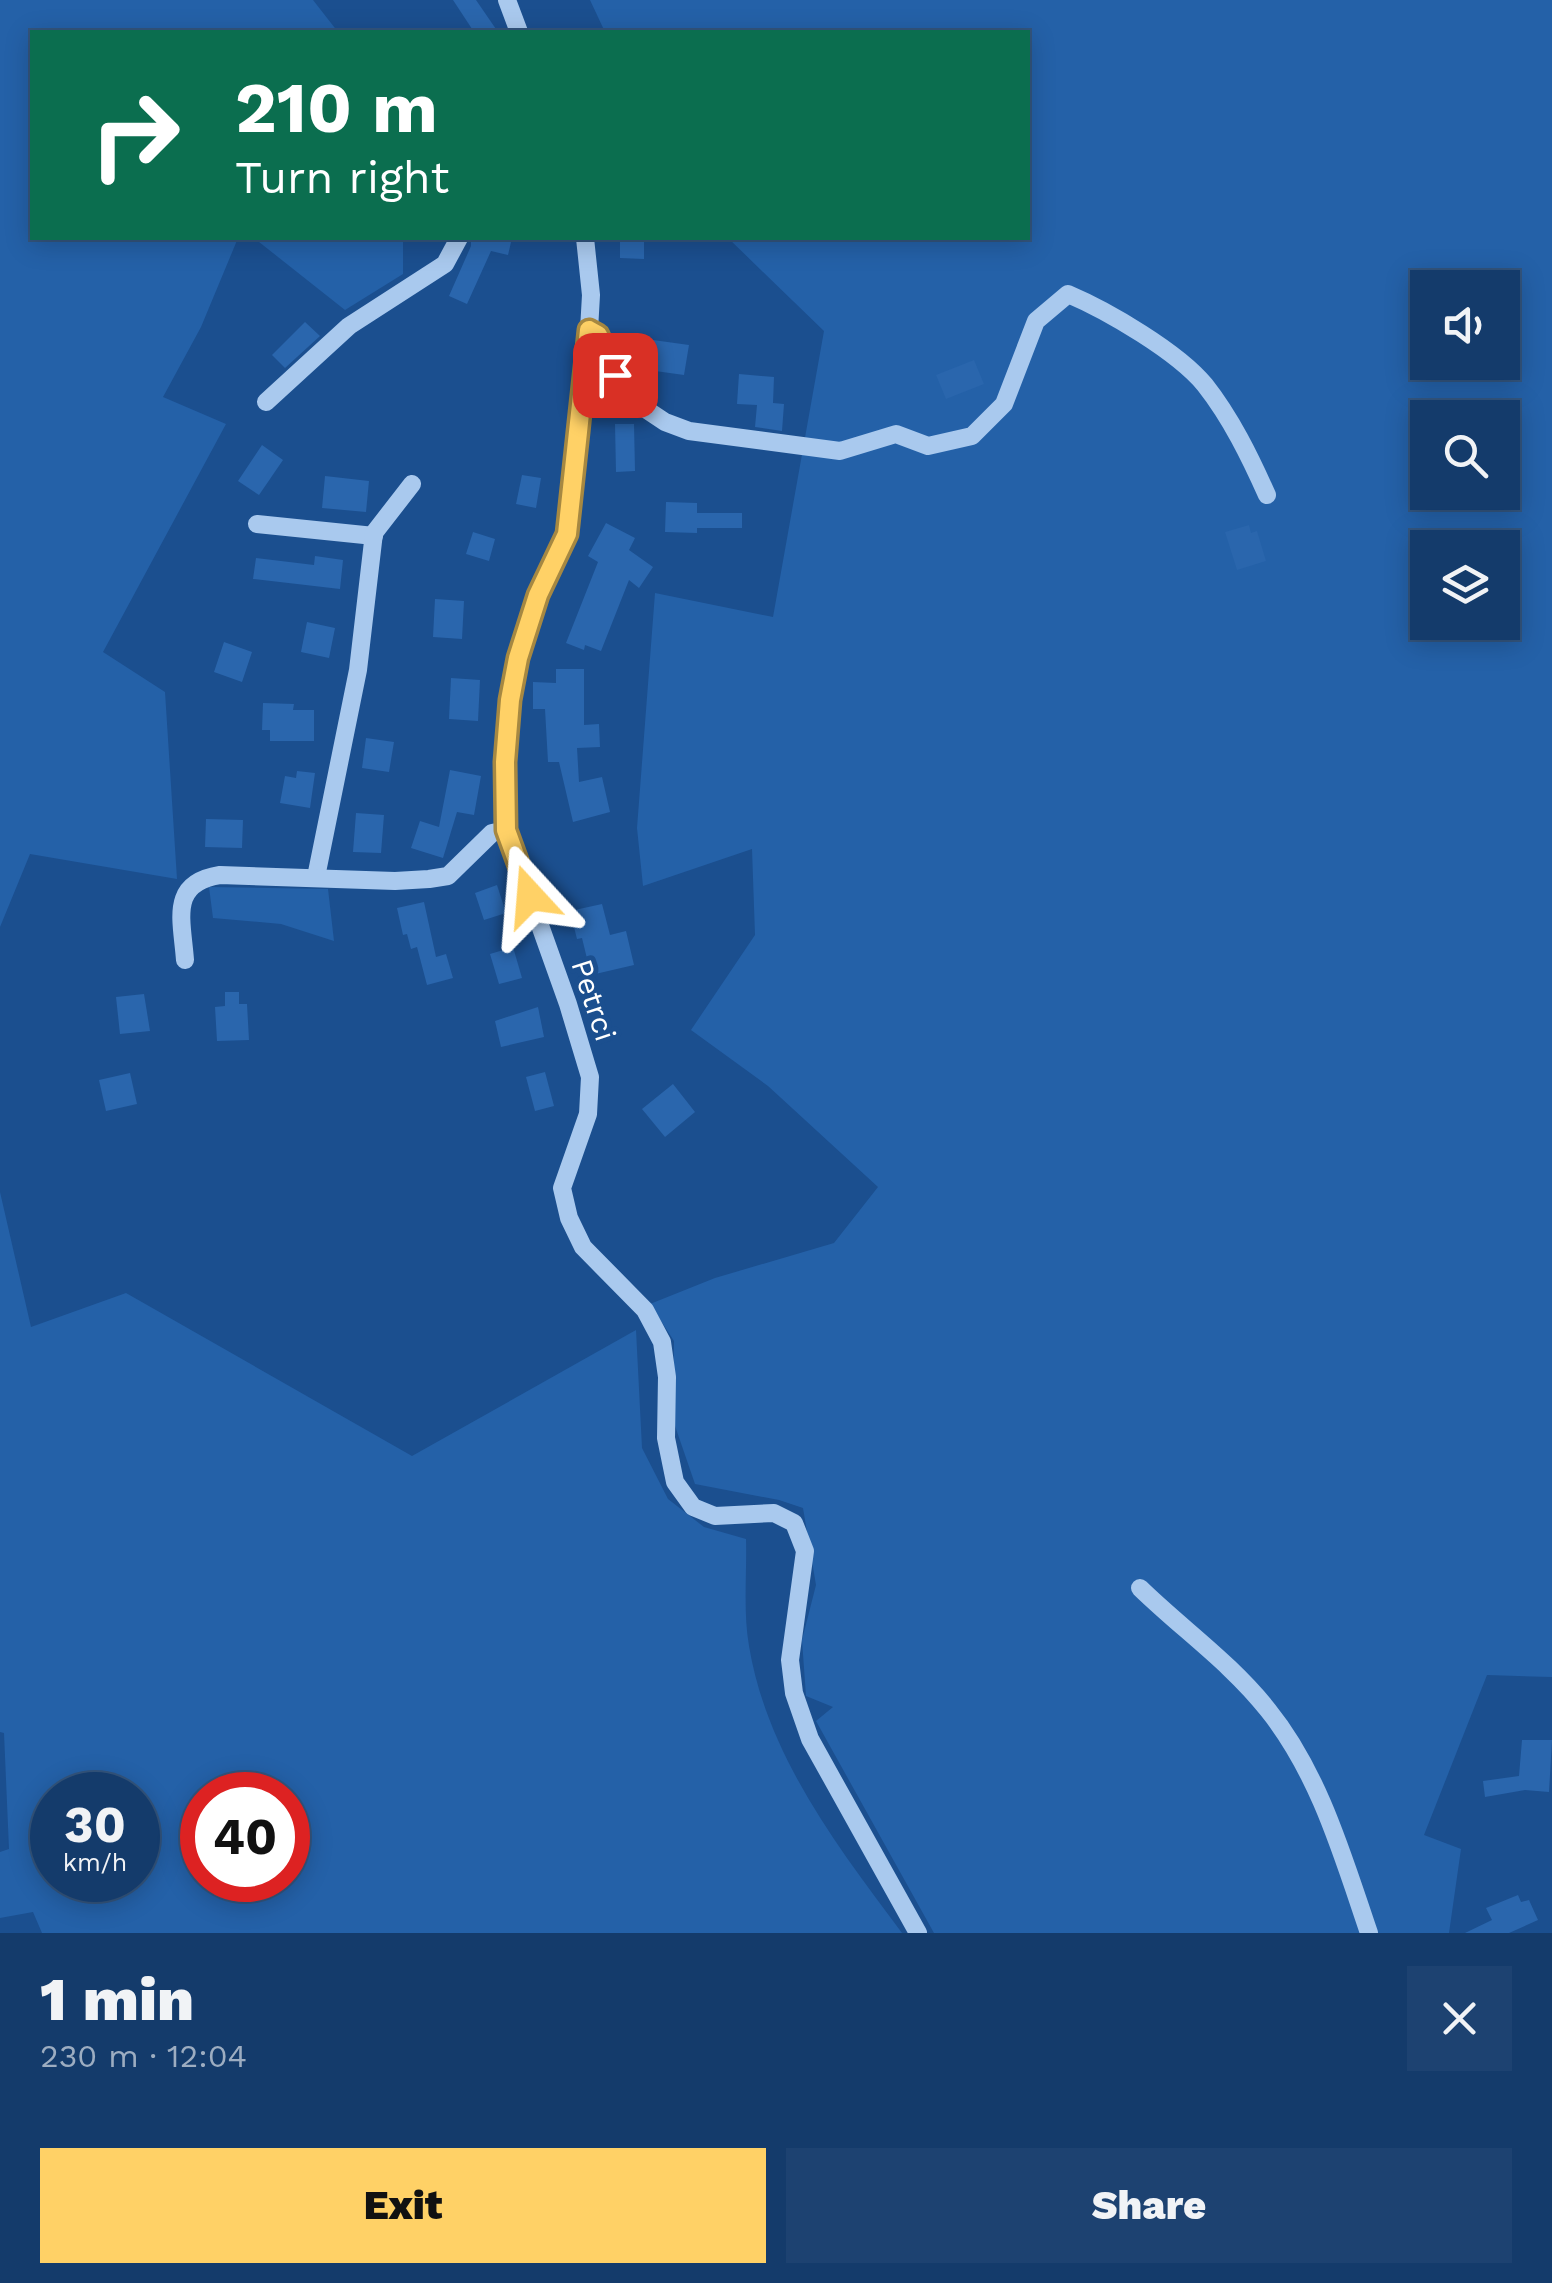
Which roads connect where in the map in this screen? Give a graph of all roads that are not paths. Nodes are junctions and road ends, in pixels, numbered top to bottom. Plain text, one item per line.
1 (509, 6) edge
2 (518, 30) edge
3 (459, 240) edge
4 (585, 240) edge
5 (589, 330) junction
6 (266, 402) dead end
7 (412, 484) dead end
8 (1267, 494) dead end
9 (256, 524) dead end
10 (374, 536) junction
11 (506, 830) junction
12 (316, 878) junction
13 (185, 960) dead end
14 (1140, 1588) dead end
15 (918, 1933) edge
16 (1369, 1933) edge

1 - 2 street
3 - 6 street
4 - 5 street, Petrci
5 - 8 street
5 - 11 street, Petrci
7 - 10 street
9 - 10 street
10 - 12 street
11 - 12 street
11 - 15 street, Petrci
12 - 13 street
14 - 16 street

